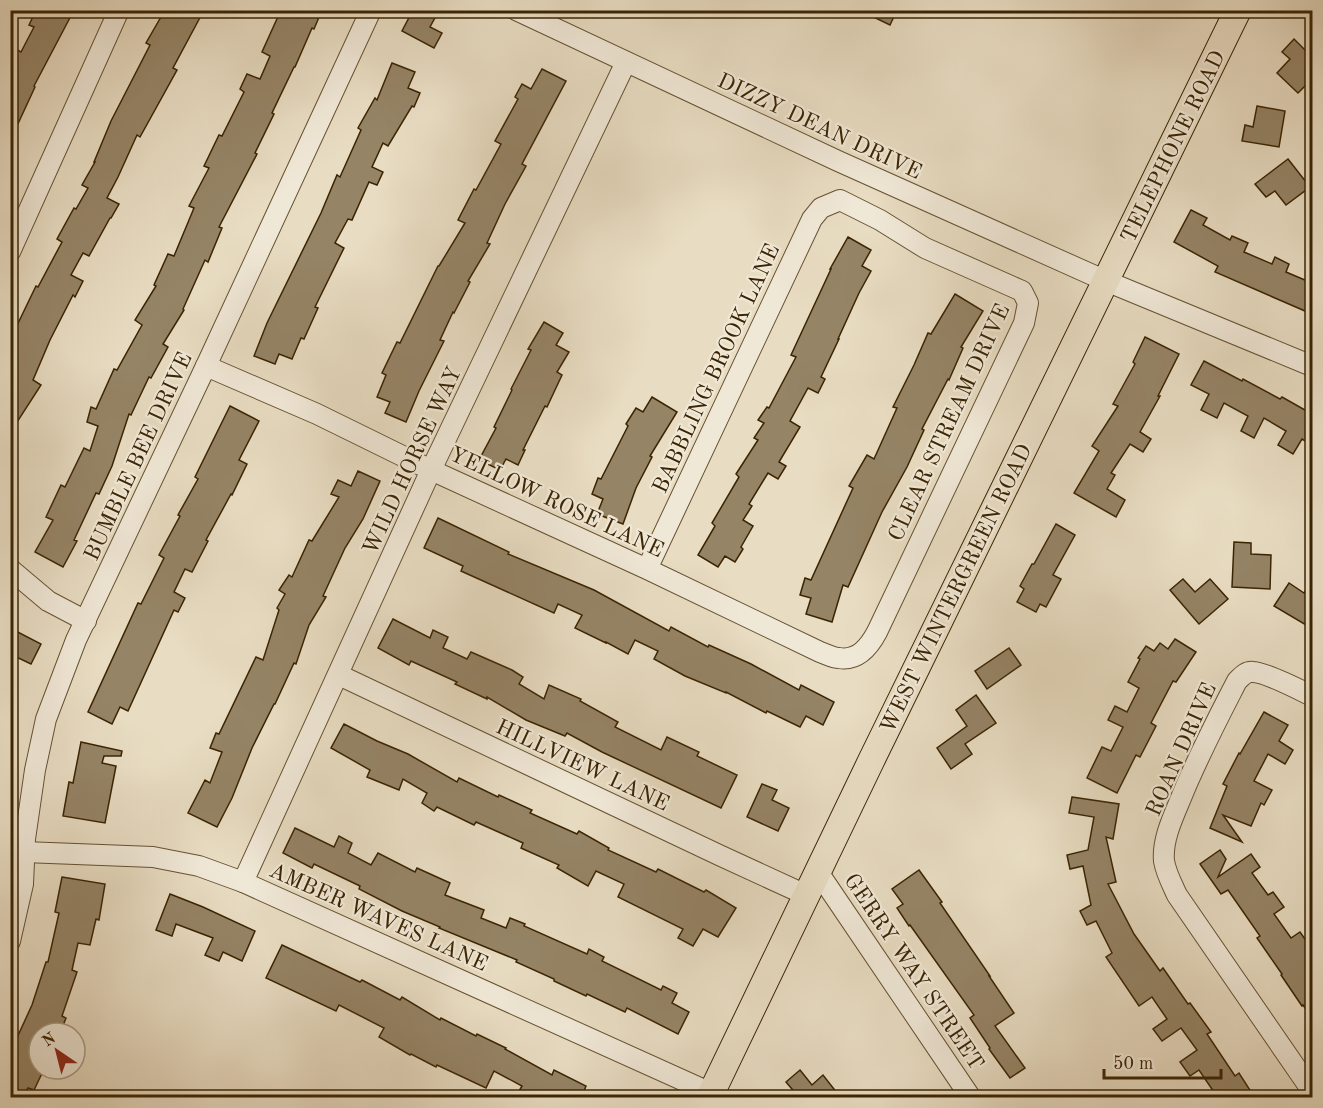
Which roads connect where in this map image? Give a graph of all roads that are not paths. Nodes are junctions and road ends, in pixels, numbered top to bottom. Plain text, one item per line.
1 (119, 10) edge
2 (371, 10) edge
3 (516, 10) edge
4 (1238, 10) edge
5 (626, 62) junction
6 (840, 200) joint
7 (10, 252) edge
8 (1106, 280) junction
9 (206, 366) junction
10 (1312, 366) edge
11 (431, 470) junction
12 (10, 569) edge
13 (647, 569) junction
14 (86, 621) junction
15 (856, 656) joint
16 (339, 675) junction
17 (1312, 696) edge
18 (17, 849) edge
19 (819, 872) junction
20 (243, 882) junction
21 (807, 895) junction
22 (10, 941) edge
23 (1312, 1091) edge
24 (710, 1095) edge
25 (971, 1098) edge

1 - 7 street
2 - 9 street, BUMBLE BEE DRIVE
3 - 5 street, DIZZY DEAN DRIVE
4 - 8 main road, TELEPHONE ROAD
5 - 8 street, DIZZY DEAN DRIVE
5 - 11 street, WILD HORSE WAY
6 - 13 street, BABBLING BROOK LANE
6 - 15 street, CLEAR STREAM DRIVE
8 - 10 street
8 - 19 main road, WEST WINTERGREEN ROAD
9 - 11 street, YELLOW ROSE LANE
9 - 14 street, BUMBLE BEE DRIVE
11 - 13 street, YELLOW ROSE LANE
11 - 16 street, WILD HORSE WAY
12 - 14 street
13 - 15 street, YELLOW ROSE LANE
14 - 18 street, BUMBLE BEE DRIVE
16 - 20 street, WILD HORSE WAY
16 - 21 street, HILLVIEW LANE
17 - 23 street, ROAN DRIVE
18 - 20 street, AMBER WAVES LANE
18 - 22 street, BUMBLE BEE DRIVE
19 - 21 main road, WEST WINTERGREEN ROAD
19 - 25 street, GERRY WAY STREET
20 - 24 street, AMBER WAVES LANE
21 - 24 main road, WEST WINTERGREEN ROAD

